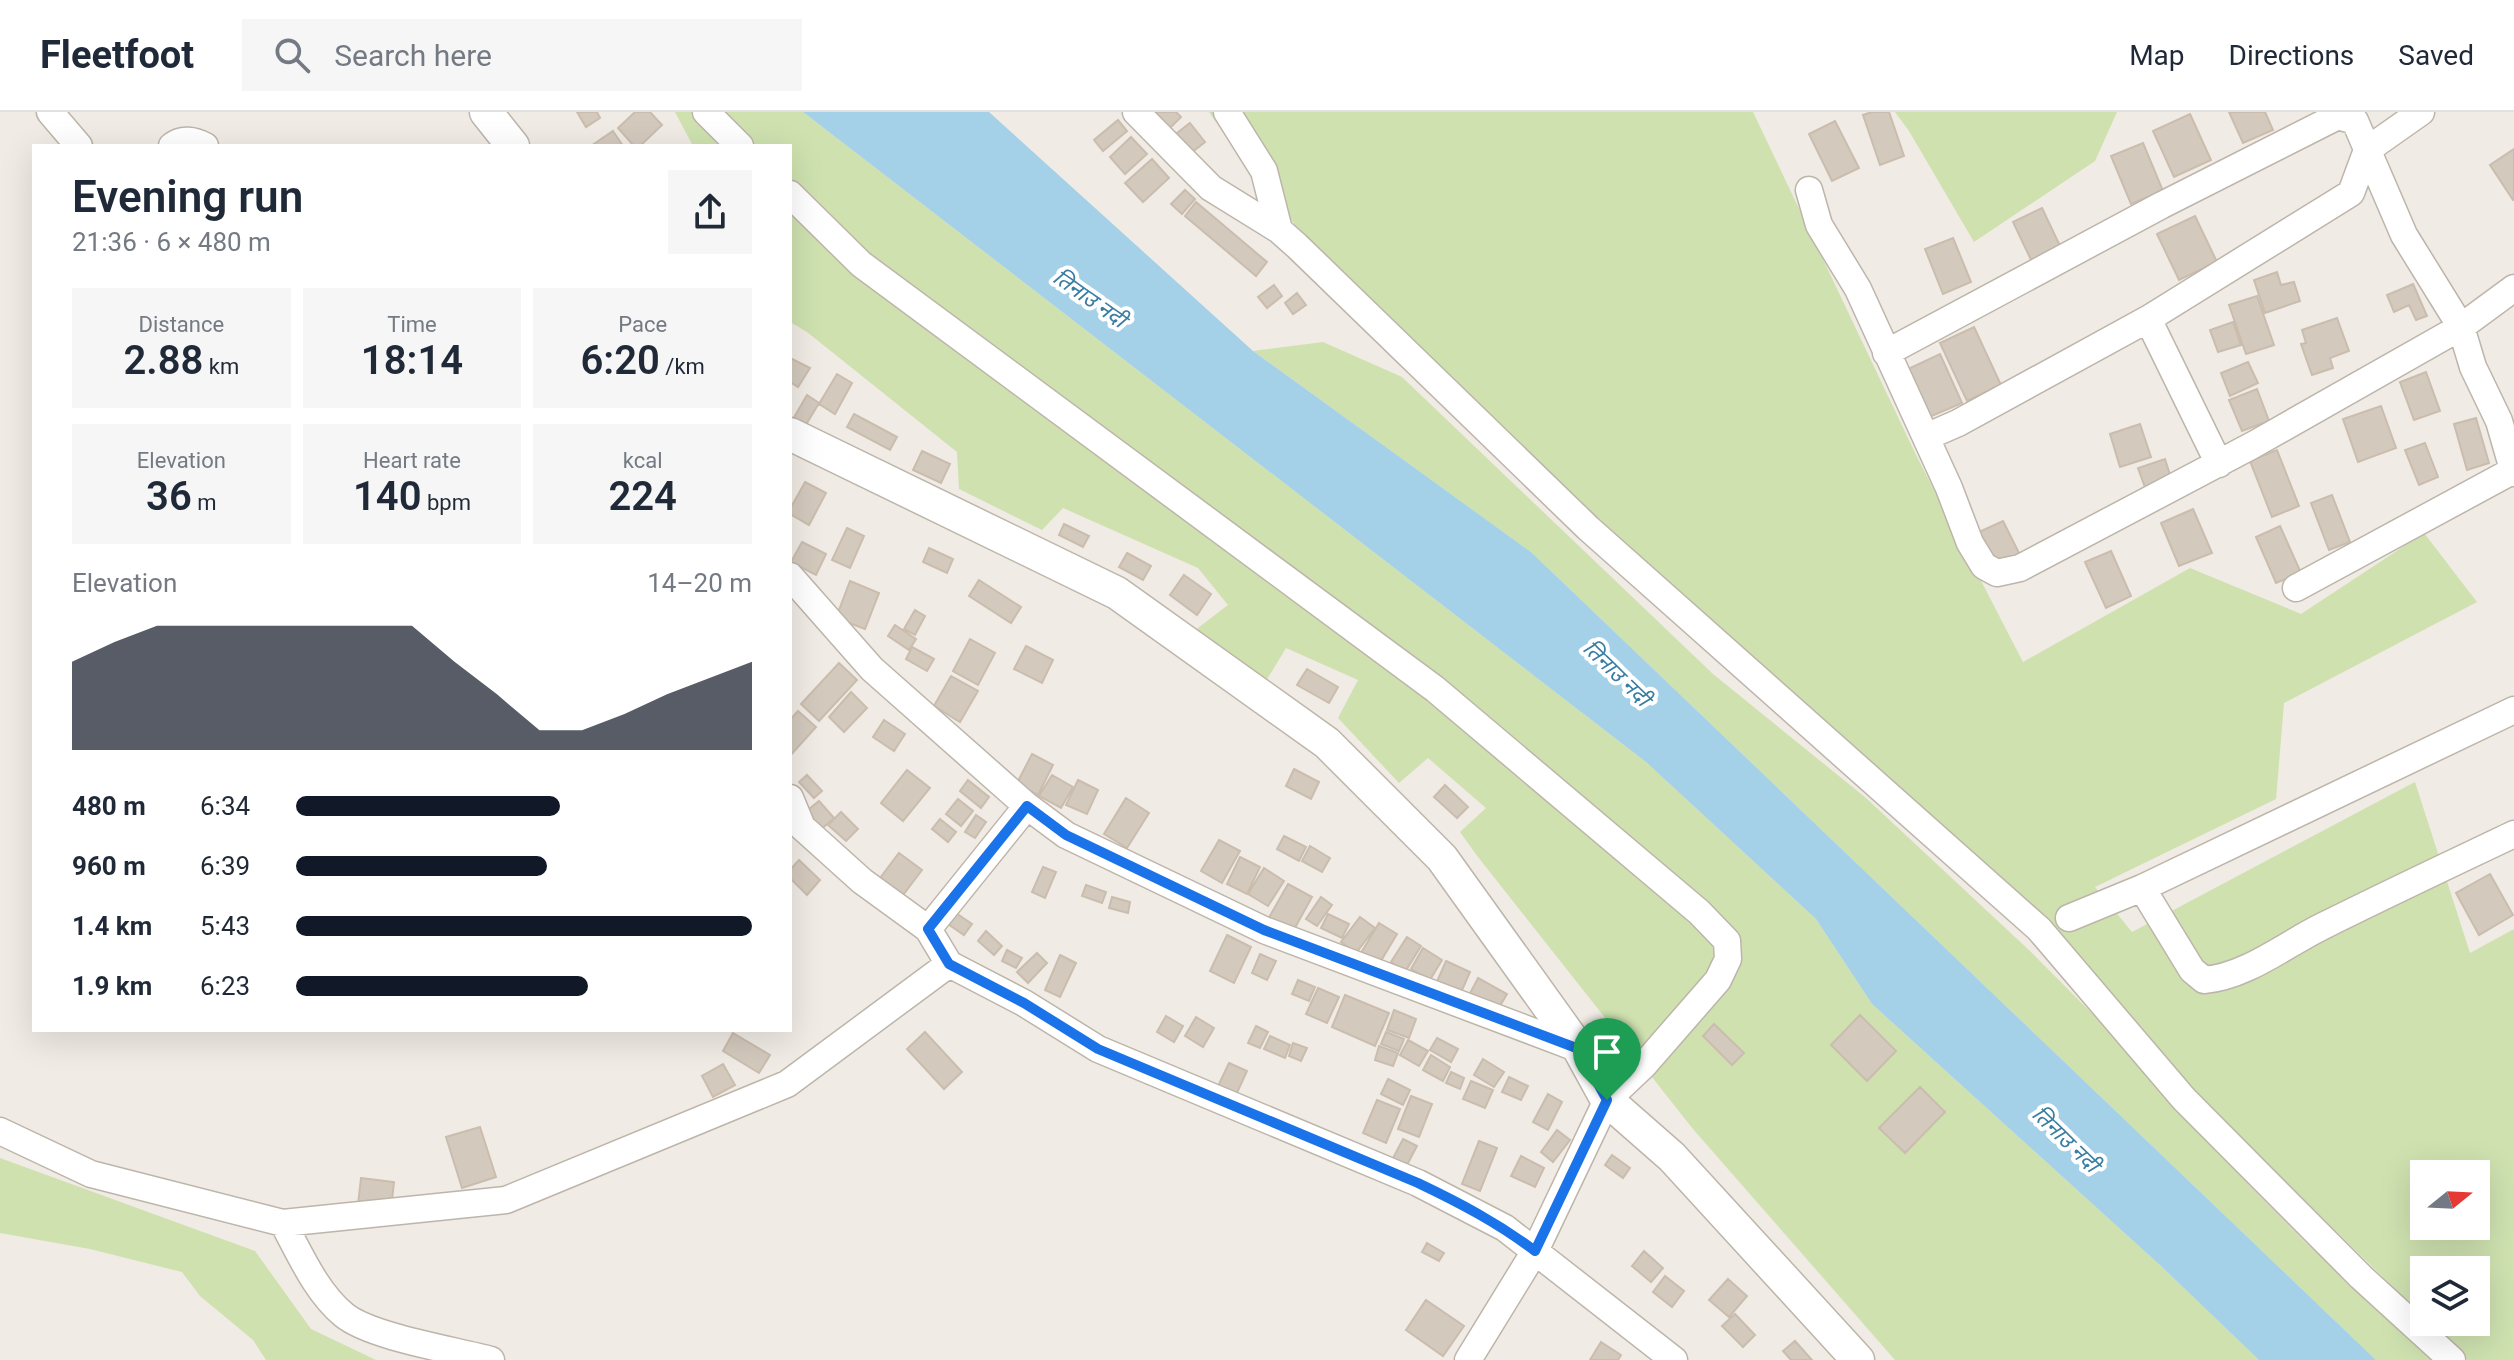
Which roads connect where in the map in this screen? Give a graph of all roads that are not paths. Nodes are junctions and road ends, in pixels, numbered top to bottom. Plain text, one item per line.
1 (50, 112) edge
2 (486, 112) edge
3 (706, 112) edge
4 (1136, 112) edge
5 (1227, 112) edge
6 (2421, 112) edge
7 (77, 144) edge
8 (174, 144) edge
9 (201, 144) edge
10 (511, 144) edge
11 (738, 144) edge
12 (2367, 150) junction
13 (1809, 190) dead end
14 (792, 196) edge
15 (1279, 230) junction
16 (2514, 288) edge
17 (2148, 319) junction
18 (2461, 327) junction
19 (1886, 353) junction
20 (792, 435) edge
21 (1926, 437) junction
22 (2219, 464) junction
23 (2514, 472) edge
24 (792, 578) edge
25 (2296, 588) dead end
26 (2514, 710) edge
27 (792, 803) edge
28 (1027, 806) junction
29 (2514, 834) edge
30 (2142, 888) junction
31 (2069, 918) dead end
32 (928, 929) junction
33 (949, 964) junction
34 (1579, 1049) junction
35 (1607, 1100) junction
36 (0, 1131) edge
37 (283, 1223) junction
38 (1535, 1251) junction
39 (491, 1360) edge
40 (1468, 1360) edge
41 (1674, 1360) edge
42 (1858, 1360) edge
43 (2452, 1360) edge

1 - 7 street
2 - 10 street
3 - 11 street
4 - 15 street
5 - 15 street
6 - 12 street
8 - 9 street
12 - 17 street
12 - 18 street
12 - 19 street
13 - 19 street
14 - 35 street
15 - 43 street
16 - 18 street
17 - 21 street
17 - 22 street
18 - 22 street
18 - 23 street
19 - 21 street
20 - 34 street
21 - 22 street
23 - 25 street
24 - 28 street
26 - 30 street
27 - 32 street
28 - 32 street
28 - 34 street
29 - 30 street
30 - 31 street
32 - 33 street
33 - 37 street
33 - 38 street
34 - 35 street
35 - 38 street
35 - 42 street
36 - 37 street
37 - 39 street
38 - 40 street
38 - 41 street

